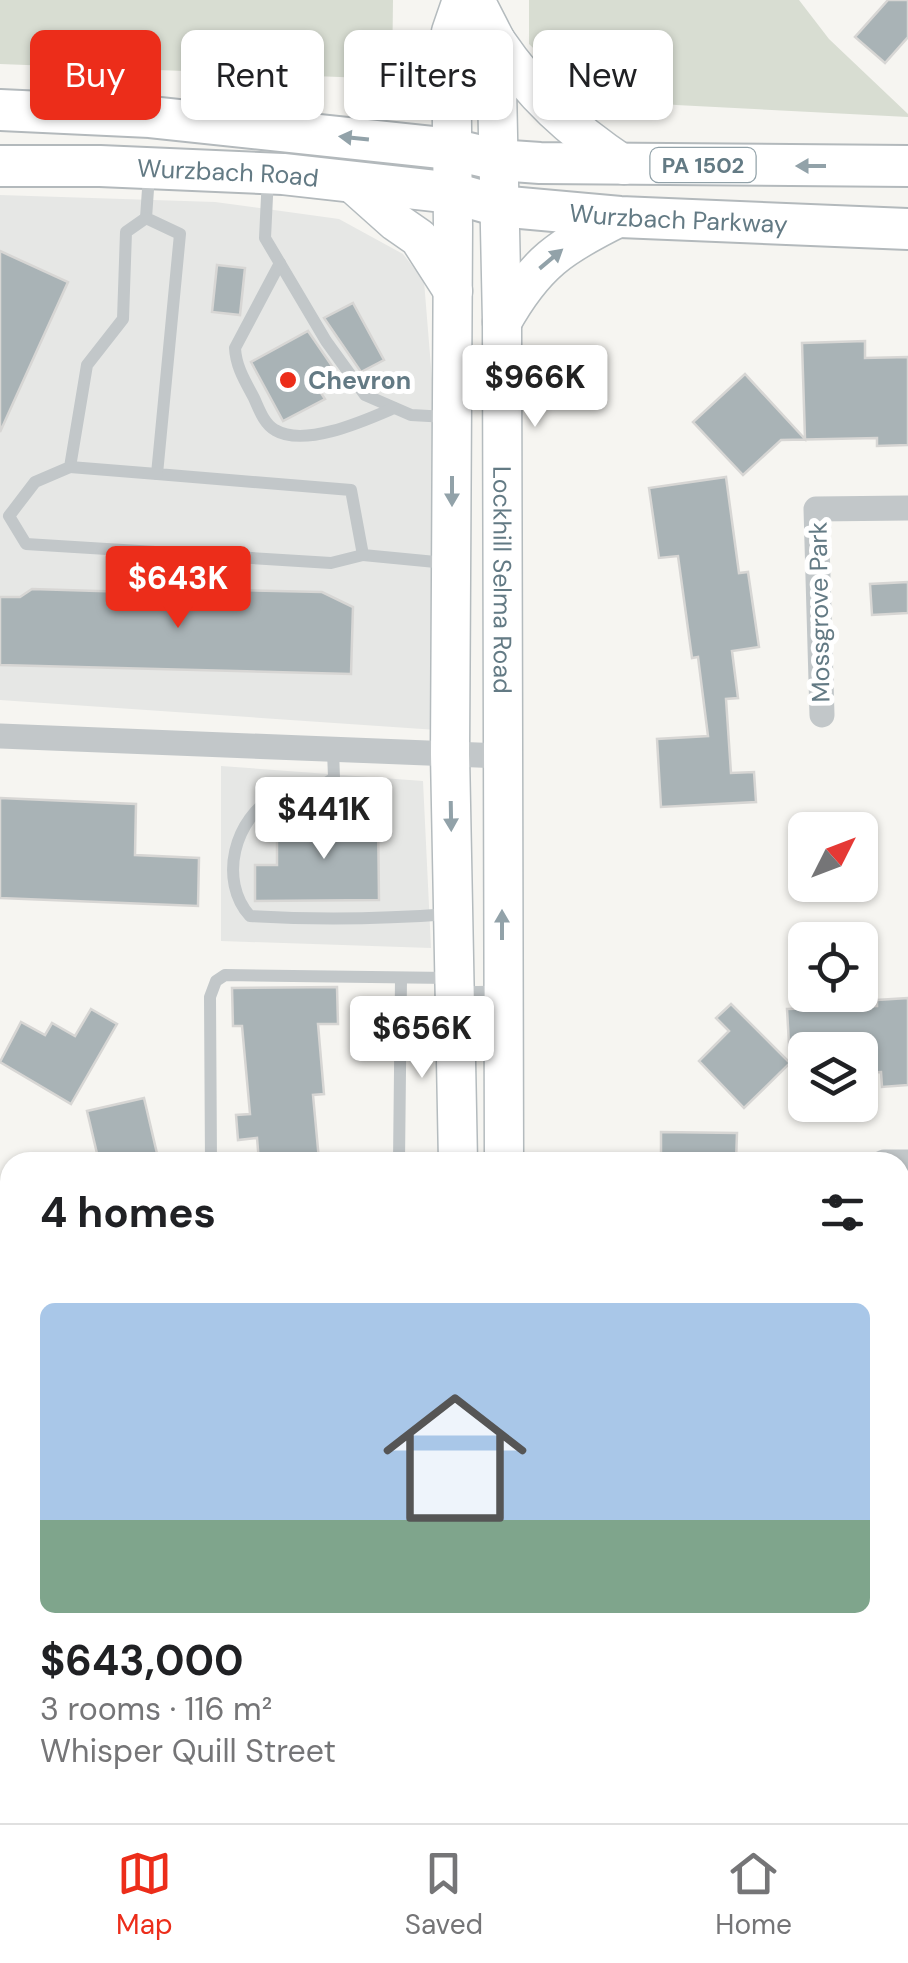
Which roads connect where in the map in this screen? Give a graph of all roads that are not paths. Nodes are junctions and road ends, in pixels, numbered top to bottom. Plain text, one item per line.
1 (462, 0) edge
2 (475, 0) edge
3 (490, 30) edge
4 (513, 67) edge
5 (0, 110) edge
6 (30, 112) edge
7 (113, 120) edge
8 (158, 120) edge
9 (497, 120) edge
10 (0, 140) edge
11 (451, 149) junction
12 (498, 160) junction
13 (624, 164) junction
14 (0, 166) edge
15 (908, 166) edge
16 (150, 168) junction
17 (268, 174) junction
18 (350, 181) junction
19 (453, 193) junction
20 (499, 206) junction
21 (620, 217) junction
22 (146, 218) junction
23 (908, 230) edge
24 (280, 263) junction
25 (453, 291) junction
26 (502, 322) junction
27 (394, 408) junction
28 (452, 417) junction
29 (70, 467) junction
30 (157, 474) junction
31 (908, 508) edge
32 (363, 555) junction
33 (452, 563) junction
34 (501, 568) junction
35 (822, 715) dead end
36 (0, 736) edge
37 (333, 750) junction
38 (450, 754) junction
39 (502, 756) junction
40 (452, 914) junction
41 (401, 980) junction
42 (454, 988) junction
43 (502, 998) junction
44 (212, 1152) edge
45 (399, 1152) edge
46 (458, 1152) edge
47 (504, 1152) edge

1 - 11 main road, Lockhill Selma Road
2 - 3 main road, Lockhill Selma Road
4 - 13 main road
5 - 6 main road, Wurzbach Road
7 - 10 main road
11 -> 8 main road, Wurzbach Road
9 - 12 main road, Lockhill Selma Road
11 - 12 main road, Wurzbach Parkway / PA 1502
11 - 19 main road, Lockhill Selma Road
12 - 13 main road, Wurzbach Parkway / PA 1502
12 - 20 main road, Lockhill Selma Road
15 -> 13 main road, Wurzbach Parkway / PA 1502
14 - 16 main road, Wurzbach Road
16 - 17 main road, Wurzbach Road
16 - 22 lane
17 - 18 main road, Wurzbach Road
17 - 24 lane
18 - 19 main road, Wurzbach Road
18 - 25 main road
19 - 20 main road, Wurzbach Parkway / PA 1502
19 - 25 main road, Lockhill Selma Road
20 - 21 main road, Wurzbach Parkway / PA 1502
20 - 26 main road, Lockhill Selma Road
21 - 23 main road, Wurzbach Parkway / PA 1502
26 -> 21 main road
22 - 29 lane
22 - 30 lane
24 - 27 lane
24 - 27 lane
25 - 28 main road, Lockhill Selma Road
26 - 34 main road, Lockhill Selma Road
27 - 28 lane
28 -> 33 main road, Lockhill Selma Road
29 - 30 lane
29 - 32 lane
30 - 32 lane
31 - 35 street, Mossgrove Park
32 - 33 lane
33 - 34 main road
33 - 38 main road, Lockhill Selma Road
34 - 39 main road, Lockhill Selma Road
36 - 37 street
37 - 38 street
37 - 40 lane
38 - 39 street
38 -> 40 main road, Lockhill Selma Road
43 -> 39 main road, Lockhill Selma Road
40 - 42 main road, Lockhill Selma Road
41 - 42 lane
41 - 44 lane
41 - 45 lane
42 - 43 street
42 - 46 main road, Lockhill Selma Road
43 - 47 main road, Lockhill Selma Road

